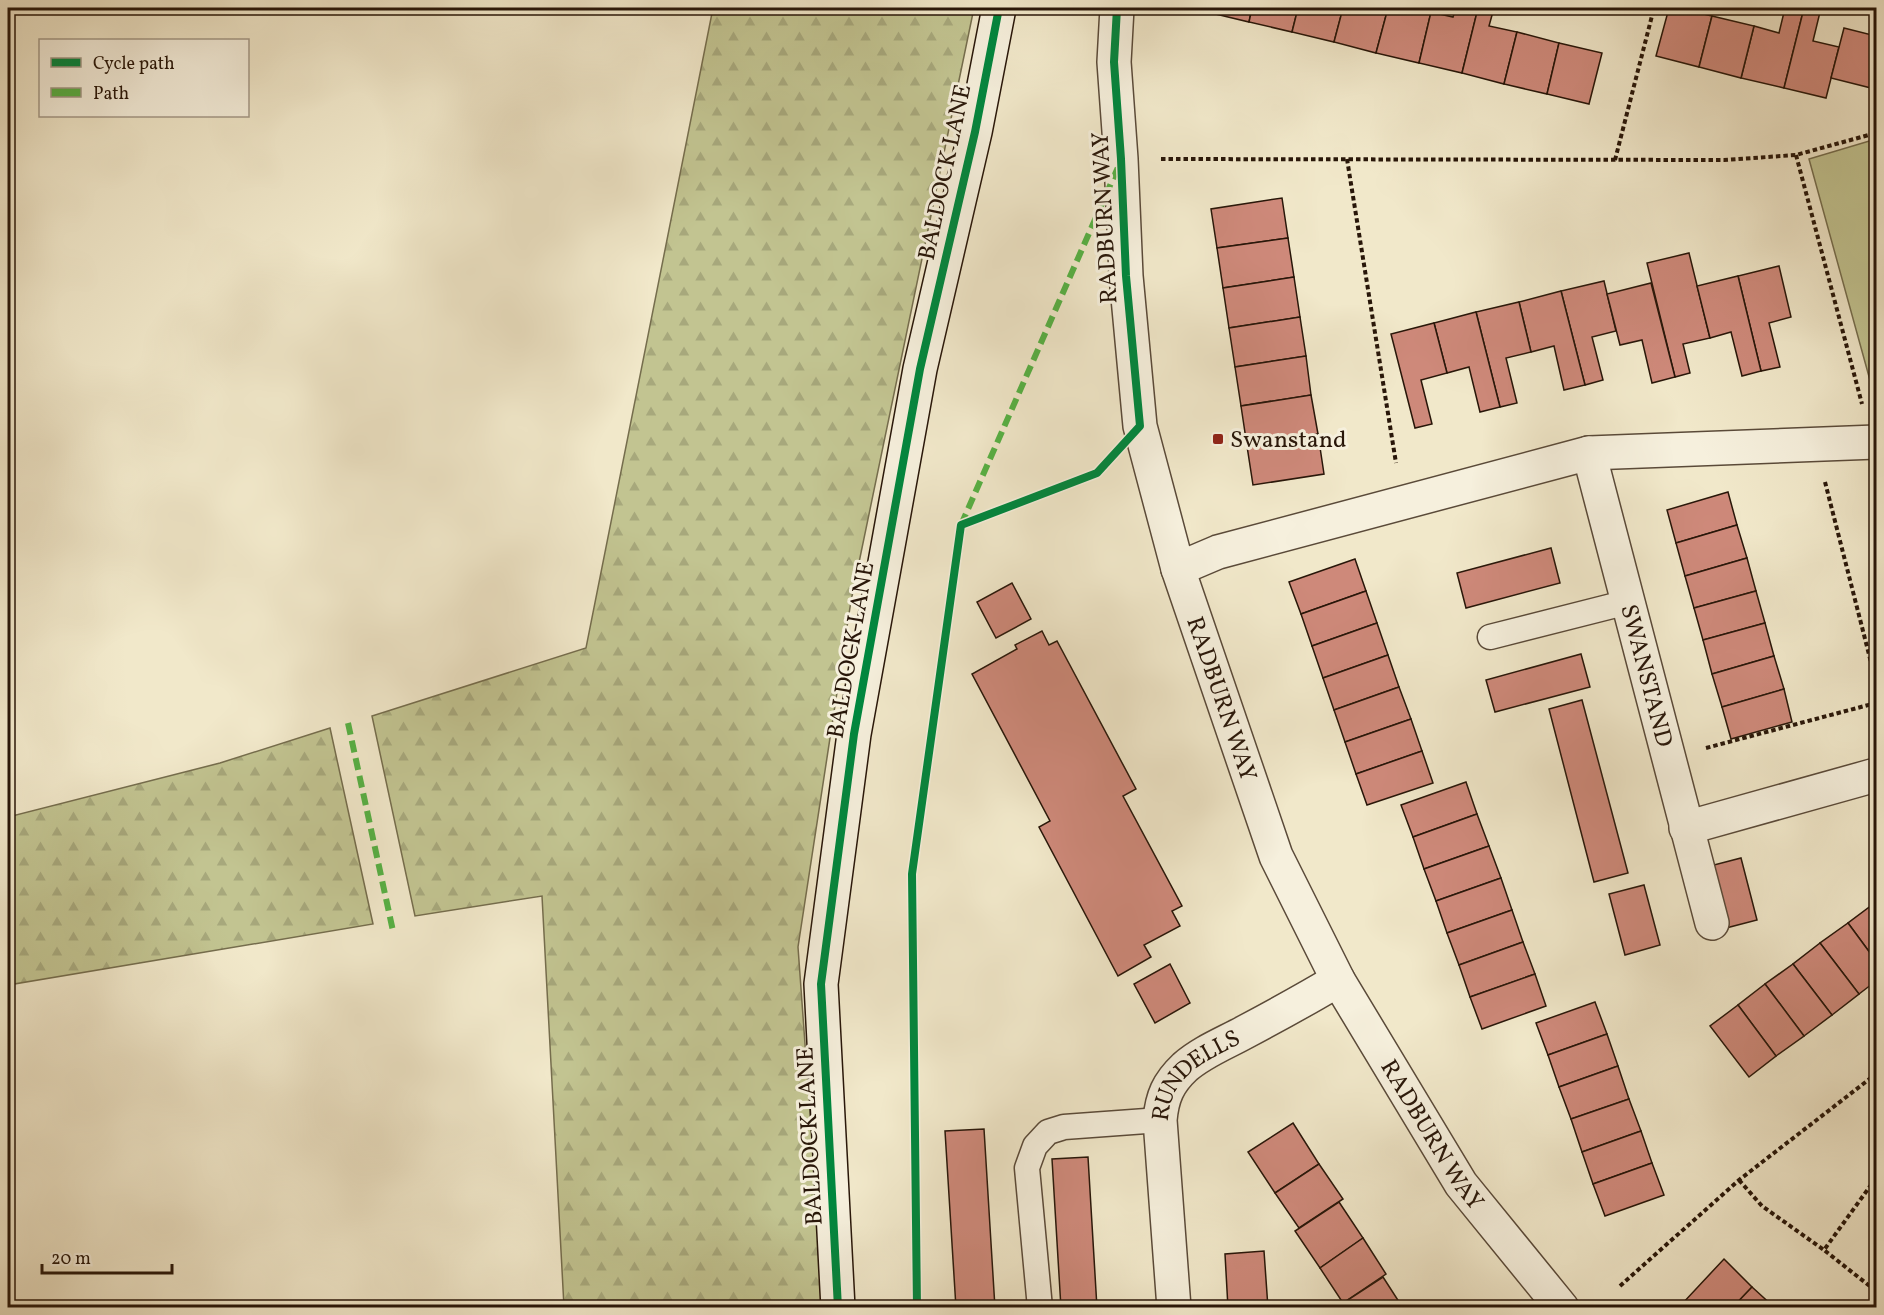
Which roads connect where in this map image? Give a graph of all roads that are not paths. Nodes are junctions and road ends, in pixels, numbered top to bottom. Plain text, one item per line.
1 (999, 8) edge
2 (1117, 8) edge
3 (1874, 442) edge
4 (1589, 453) junction
5 (1178, 568) junction
6 (1628, 602) junction
7 (1490, 637) dead end
8 (1872, 776) dead end
9 (1686, 828) junction
10 (1712, 923) dead end
11 (1338, 980) junction
12 (1160, 1120) junction
13 (838, 1308) edge
14 (1040, 1308) edge
15 (1174, 1308) edge
16 (1562, 1308) edge

1 - 13 street, BALDOCK LANE
2 - 5 street, RADBURN WAY
3 - 4 street
4 - 5 street
4 - 6 street, SWANSTAND
5 - 11 street, RADBURN WAY
6 - 7 lane
6 - 9 street, SWANSTAND
8 - 9 street
9 - 10 street, SWANSTAND
11 - 12 street, RUNDELLS
11 - 16 street, RADBURN WAY
12 - 14 lane
12 - 15 street, RUNDELLS

